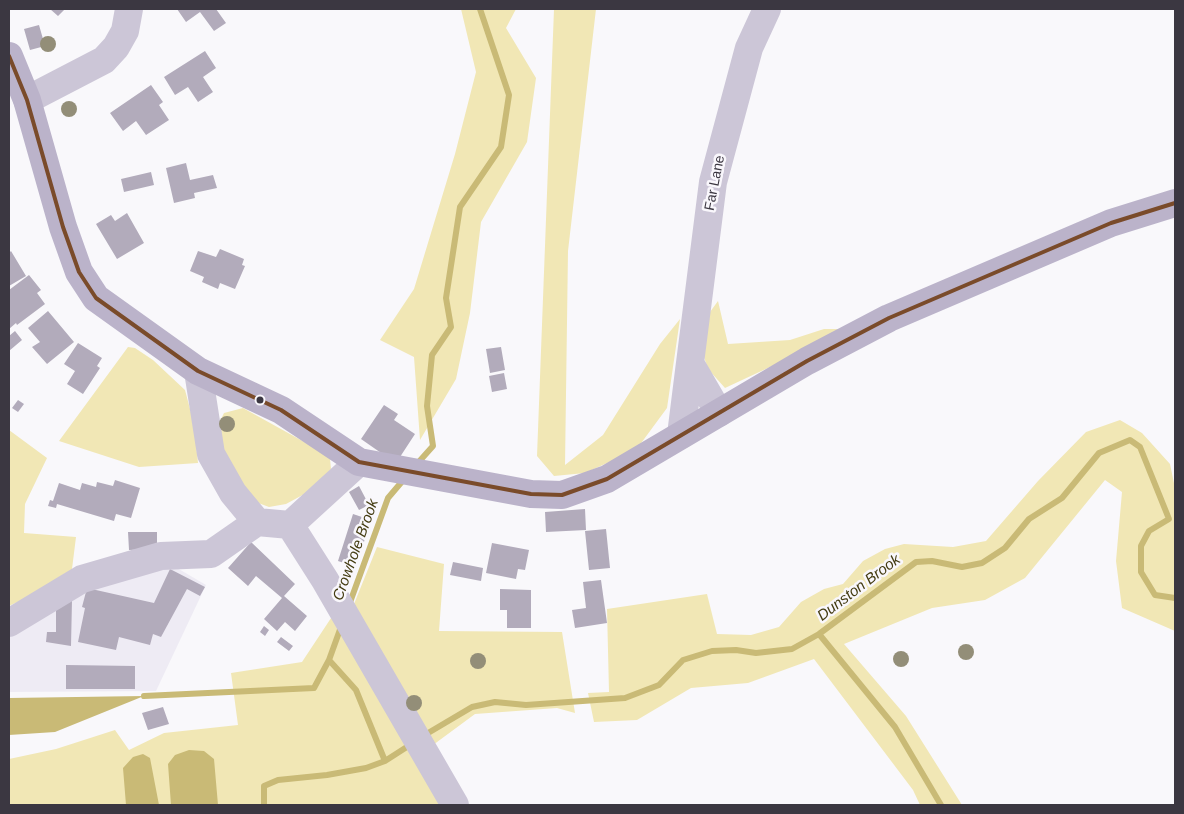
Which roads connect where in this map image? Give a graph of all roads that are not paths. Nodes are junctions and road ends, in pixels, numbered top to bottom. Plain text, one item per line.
1 (129, 9) edge
2 (767, 9) edge
3 (9, 56) edge
4 (27, 100) junction
5 (1175, 203) edge
6 (690, 363) junction
7 (198, 371) junction
8 (719, 413) junction
9 (681, 435) junction
10 (358, 462) junction
11 (257, 522) junction
12 (290, 525) junction
13 (9, 623) edge
14 (455, 805) edge

1 - 4 street
2 - 6 street, Far Lane
3 - 4 main road
4 - 7 main road
5 - 8 main road
6 - 8 street
6 - 9 street, Far Lane
7 - 10 main road
7 - 11 street
8 - 9 main road
9 - 10 main road
10 - 12 street
11 - 12 street
11 - 13 street
12 - 14 street

